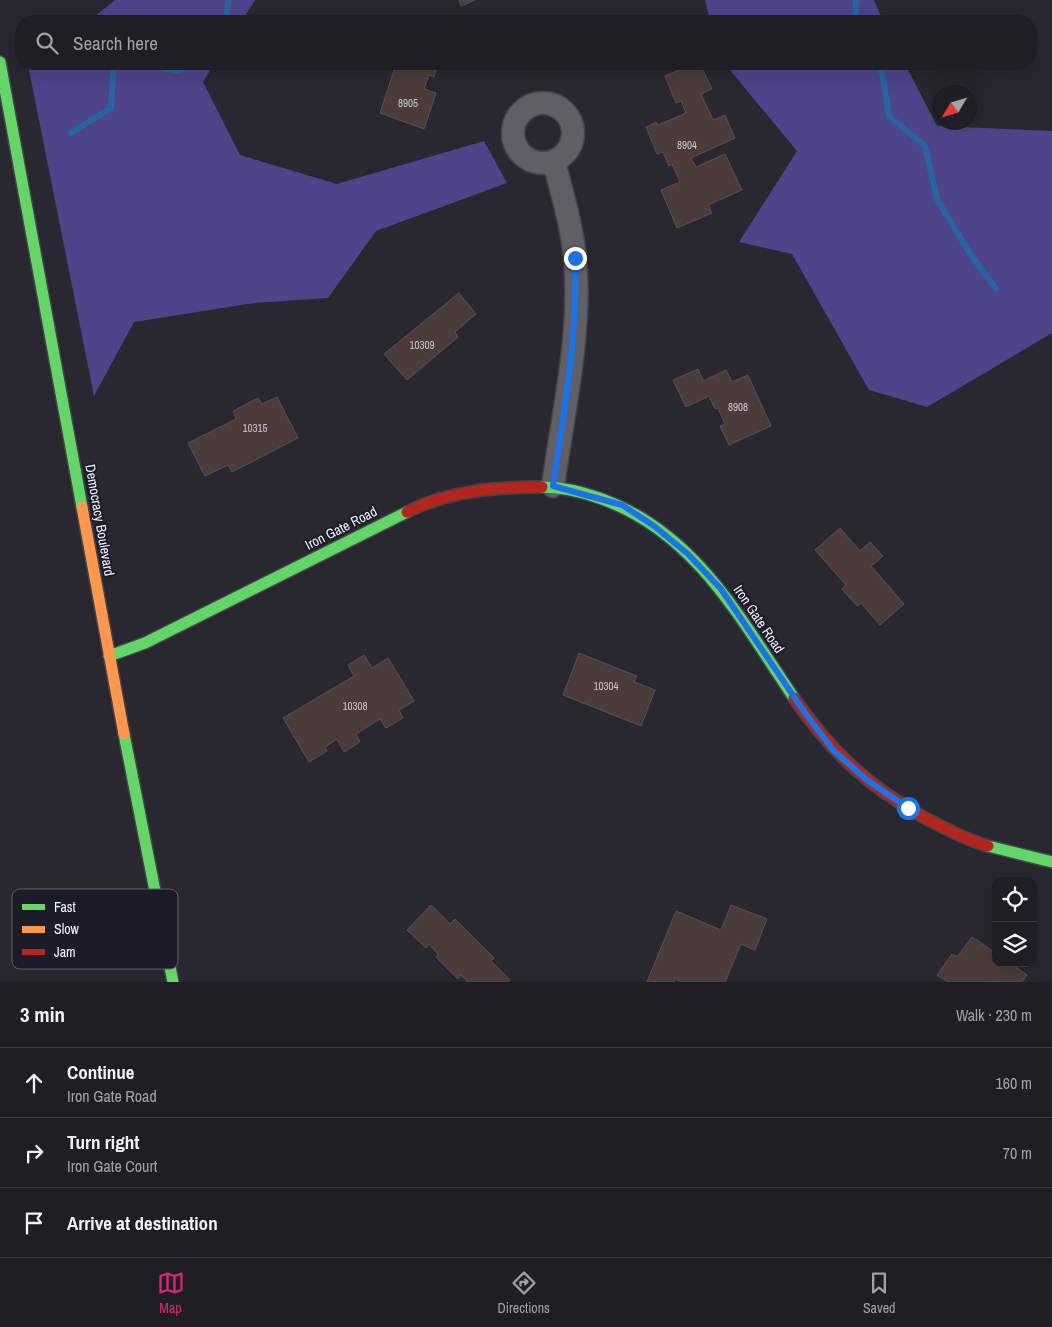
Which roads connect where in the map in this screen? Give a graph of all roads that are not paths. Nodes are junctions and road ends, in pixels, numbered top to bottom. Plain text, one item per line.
1 (0, 62) edge
2 (554, 162) dead end
3 (553, 486) junction
4 (109, 656) junction
5 (1052, 862) edge
6 (155, 889) edge
7 (170, 969) edge
8 (173, 982) edge

1 - 4 street, Democracy Boulevard
2 - 3 street
3 - 4 street, Iron Gate Road
3 - 5 street, Iron Gate Road
4 - 6 street, Democracy Boulevard
7 - 8 street, Democracy Boulevard

